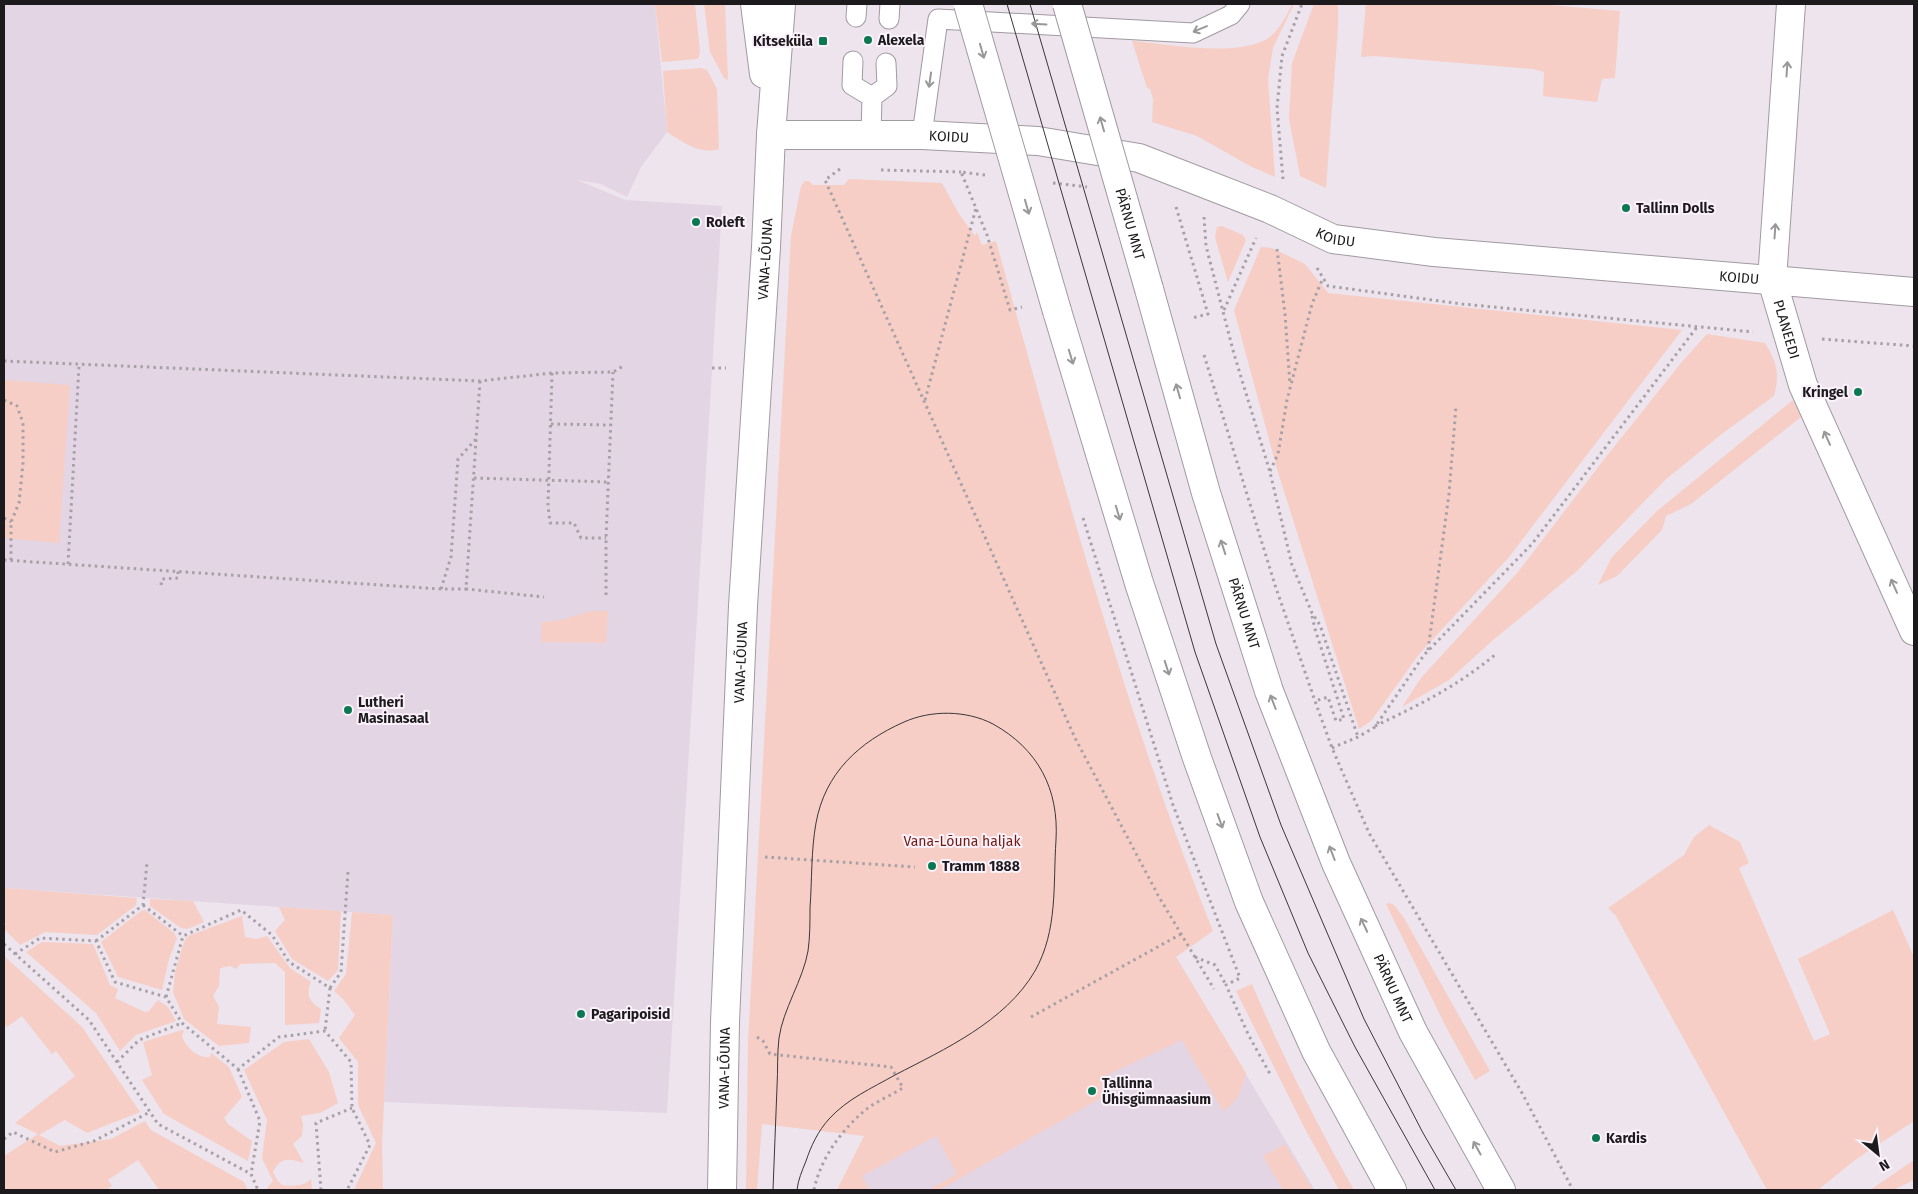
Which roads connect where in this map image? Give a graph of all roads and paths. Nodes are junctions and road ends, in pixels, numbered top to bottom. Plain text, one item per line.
1 (755, 4) edge
2 (781, 4) edge
3 (968, 4) edge
4 (1067, 4) edge
5 (1240, 4) edge
6 (1302, 4) edge
7 (1792, 4) edge
8 (941, 11) edge
9 (854, 61) dead end
10 (886, 64) dead end
11 (872, 97) junction
12 (771, 135) junction
13 (871, 135) junction
14 (922, 135) junction
15 (850, 169) dead end
16 (877, 170) dead end
17 (961, 172) dead end
18 (1284, 184) dead end
19 (1176, 206) dead end
20 (976, 208) dead end
21 (1203, 209) dead end
22 (1258, 233) dead end
23 (987, 234) dead end
24 (1284, 248) dead end
25 (1315, 264) dead end
26 (1323, 277) junction
27 (1772, 280) junction
28 (1914, 292) edge
29 (1023, 307) dead end
30 (1190, 309) dead end
31 (1223, 312) junction
32 (1192, 318) junction
33 (1697, 326) junction
34 (1195, 327) dead end
35 (1788, 336) junction
36 (1201, 346) dead end
37 (1914, 346) edge
38 (4, 361) edge
39 (625, 365) dead end
40 (79, 366) junction
41 (613, 372) junction
42 (552, 374) junction
43 (480, 381) junction
44 (1290, 388) junction
45 (4, 400) edge
46 (925, 401) junction
47 (1456, 406) dead end
48 (551, 424) junction
49 (610, 425) junction
50 (476, 438) junction
51 (1270, 472) junction
52 (474, 478) junction
53 (549, 481) junction
54 (608, 482) junction
55 (4, 518) edge
56 (11, 522) junction
57 (606, 538) junction
58 (4, 560) edge
59 (11, 560) junction
60 (68, 564) junction
61 (178, 572) junction
62 (161, 585) dead end
63 (441, 589) junction
64 (466, 589) junction
65 (606, 595) dead end
66 (544, 597) dead end
67 (1312, 613) junction
68 (1914, 631) edge
69 (1428, 651) junction
70 (1496, 654) dead end
71 (1315, 701) junction
72 (1374, 726) junction
73 (1358, 737) junction
74 (1332, 748) junction
75 (732, 854) junction
76 (147, 862) dead end
77 (914, 867) dead end
78 (348, 872) dead end
79 (143, 905) junction
80 (1181, 934) junction
81 (183, 936) junction
82 (96, 941) junction
83 (4, 944) edge
84 (1229, 950) dead end
85 (15, 954) junction
86 (1195, 957) junction
87 (1226, 985) junction
88 (330, 988) junction
89 (1214, 989) dead end
90 (166, 997) junction
91 (1031, 1017) dead end
92 (725, 1022) junction
93 (182, 1023) junction
94 (325, 1032) junction
95 (117, 1062) junction
96 (238, 1069) junction
97 (1270, 1074) dead end
98 (352, 1108) junction
99 (150, 1112) junction
100 (4, 1139) edge
101 (251, 1174) junction
102 (258, 1190) edge
103 (321, 1190) edge
104 (347, 1190) edge
105 (722, 1190) edge
106 (814, 1190) edge
107 (1392, 1190) edge
108 (1501, 1190) edge
109 (1573, 1190) edge

1 - 12 street, VANA-LÕUNA
2 - 12 street, VANA-LÕUNA
3 -> 107 street, bridge
108 -> 4 street, PÄRNU MNT, bridge
5 -> 8 lane
6 - 18 path
27 -> 7 street, PLANEEDI
8 -> 14 lane
9 - 11 lane
10 - 11 lane
11 - 13 lane
12 - 13 street, KOIDU
12 - 75 street, VANA-LÕUNA
13 - 14 street, KOIDU
14 - 27 street, KOIDU
15 - 46 path
16 - 17 path
19 - 32 path
20 - 46 path
21 - 31 path
22 - 31 path
23 - 29 path
24 - 44 path
25 - 26 path
26 - 33 path
26 - 44 path
27 - 28 street, KOIDU
27 - 35 street, PLANEEDI
30 - 32 path
31 - 51 path
32 - 34 path
33 - 35 path
33 - 69 path
35 - 37 path
68 -> 35 street, PLANEEDI
36 - 71 path
38 - 40 path
39 - 41 path
40 - 43 path
40 - 60 path
41 - 42 path
41 - 49 path
42 - 43 path
42 - 48 path
43 - 50 path
44 - 51 path
45 - 56 path
46 - 80 path
47 - 69 path
48 - 49 path
48 - 53 path
49 - 54 path
50 - 52 path
50 - 63 path
51 - 67 path
52 - 53 path
52 - 64 path
53 - 54 path
53 - 57 path
54 - 57 path
55 - 56 path
56 - 59 path
57 - 65 path
58 - 59 path
59 - 60 path
60 - 61 path
61 - 62 path
61 - 63 path
63 - 64 path
64 - 66 path
67 - 71 path
67 - 73 path
69 - 72 path
70 - 72 path
71 - 74 path
72 - 73 path
73 - 74 path
74 - 109 path
75 - 77 path
75 - 92 street, VANA-LÕUNA
76 - 79 path
78 - 88 path
79 - 81 path
79 - 82 path
80 - 86 path
80 - 91 path
81 - 88 path
81 - 90 path
82 - 85 path
82 - 90 path
83 - 85 path
84 - 87 path
85 - 95 path
86 - 87 path
86 - 89 path
87 - 97 path
88 - 94 path
90 - 93 path
92 - 105 street, VANA-LÕUNA
92 - 106 path
93 - 95 path
93 - 96 path
94 - 96 path
94 - 98 path
95 - 99 path
96 - 101 path
98 - 103 path
98 - 104 path
99 - 100 path
99 - 101 path
101 - 102 path

